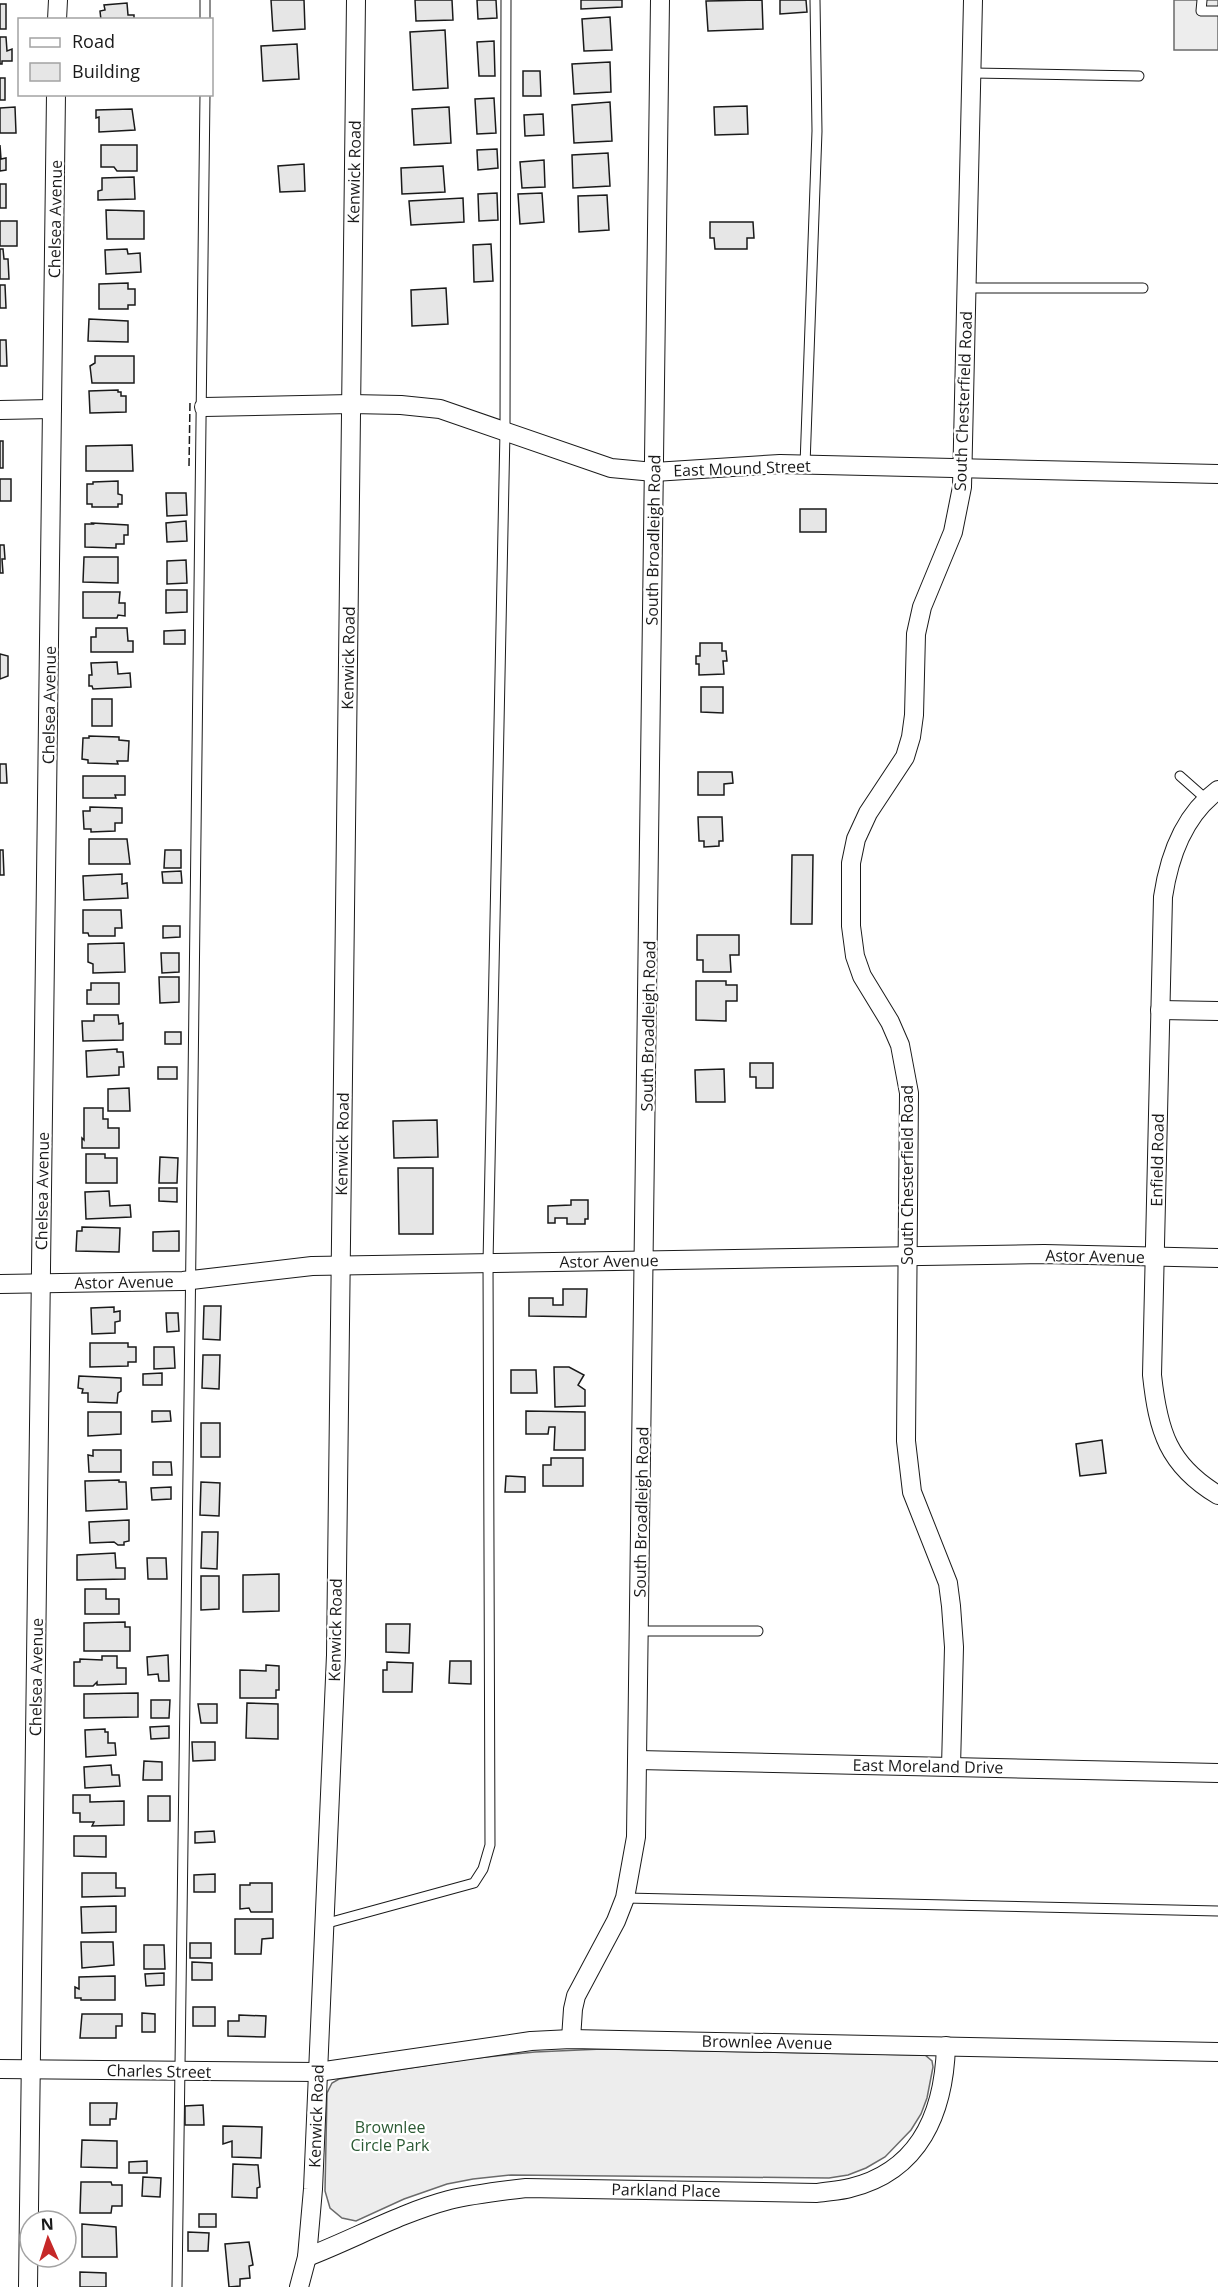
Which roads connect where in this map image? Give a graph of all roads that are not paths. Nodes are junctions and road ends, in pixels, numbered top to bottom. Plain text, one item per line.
1 (58, 0) edge
2 (205, 0) edge
3 (356, 0) edge
4 (506, 0) edge
5 (660, 0) edge
6 (815, 0) edge
7 (973, 0) edge
8 (1202, 0) edge
9 (1218, 11) edge
10 (57, 18) edge
11 (205, 18) edge
12 (972, 73) junction
13 (1140, 76) dead end
14 (56, 96) edge
15 (205, 96) edge
16 (967, 288) junction
17 (1143, 288) dead end
18 (351, 404) junction
19 (204, 407) junction
20 (52, 409) junction
21 (0, 410) edge
22 (505, 431) junction
23 (805, 465) junction
24 (962, 469) junction
25 (654, 472) junction
26 (1218, 474) edge
27 (1180, 776) dead end
28 (1212, 794) edge
29 (1160, 1010) junction
30 (1218, 1011) edge
31 (907, 1256) junction
32 (1155, 1257) junction
33 (1218, 1258) edge
34 (645, 1260) junction
35 (488, 1263) junction
36 (340, 1265) junction
37 (189, 1280) junction
38 (41, 1283) junction
39 (0, 1284) edge
40 (1218, 1495) edge
41 (639, 1631) junction
42 (758, 1631) dead end
43 (638, 1760) junction
44 (951, 1767) junction
45 (1218, 1773) edge
46 (625, 1898) junction
47 (1218, 1911) edge
48 (324, 1924) junction
49 (570, 2039) junction
50 (946, 2046) junction
51 (1218, 2052) edge
52 (0, 2069) edge
53 (31, 2069) junction
54 (179, 2071) junction
55 (318, 2072) junction
56 (307, 2257) junction
57 (28, 2287) edge
58 (177, 2287) edge
59 (299, 2287) edge

1 - 10 street
2 - 11 lane
3 - 18 street, Kenwick Road
4 - 22 lane
5 - 25 street, South Broadleigh Road
6 - 23 lane
7 - 12 street, South Chesterfield Road
8 - 9 lane
12 - 13 lane
12 - 16 street, South Chesterfield Road
14 - 20 street, Chelsea Avenue
15 - 19 lane
16 - 17 lane
16 - 24 street, South Chesterfield Road
18 - 19 street, East Mound Street
18 - 22 street, East Mound Street
18 - 36 street, Kenwick Road
19 - 37 lane
20 - 21 street
20 - 38 street, Chelsea Avenue
22 - 25 street, East Mound Street
22 - 35 lane
23 - 24 street, East Mound Street
23 - 25 street, East Mound Street
24 - 26 street, East Mound Street
24 - 31 street, South Chesterfield Road
25 - 34 street, South Broadleigh Road
27 - 28 lane
28 - 29 street, Enfield Road
29 - 30 street
29 - 32 street, Enfield Road
31 - 32 street, Astor Avenue
31 - 34 street, Astor Avenue
31 - 44 street, South Chesterfield Road
32 - 33 street, Astor Avenue
32 - 40 street, Enfield Road
34 - 35 street, Astor Avenue
34 - 41 street, South Broadleigh Road
35 - 36 street, Astor Avenue
35 - 48 lane
36 - 37 street, Astor Avenue
36 - 48 street, Kenwick Road
37 - 38 street, Astor Avenue
37 - 54 lane
38 - 39 street, Astor Avenue
38 - 53 street, Chelsea Avenue
41 - 42 lane
41 - 43 street, South Broadleigh Road
43 - 44 street, East Moreland Drive
43 - 46 street, South Broadleigh Road
44 - 45 street, East Moreland Drive
46 - 47 lane
46 - 49 street, South Broadleigh Road
48 - 55 street, Kenwick Road
49 - 50 street, Brownlee Avenue
49 - 55 street, Brownlee Avenue
50 - 51 street, Brownlee Avenue
50 - 56 street, Parkland Place
52 - 53 street, Charles Street
53 - 54 street, Charles Street
53 - 57 street, Chelsea Avenue
54 - 55 street, Charles Street
54 - 58 lane
55 - 56 street, Kenwick Road
56 - 59 street, Kenwick Road

